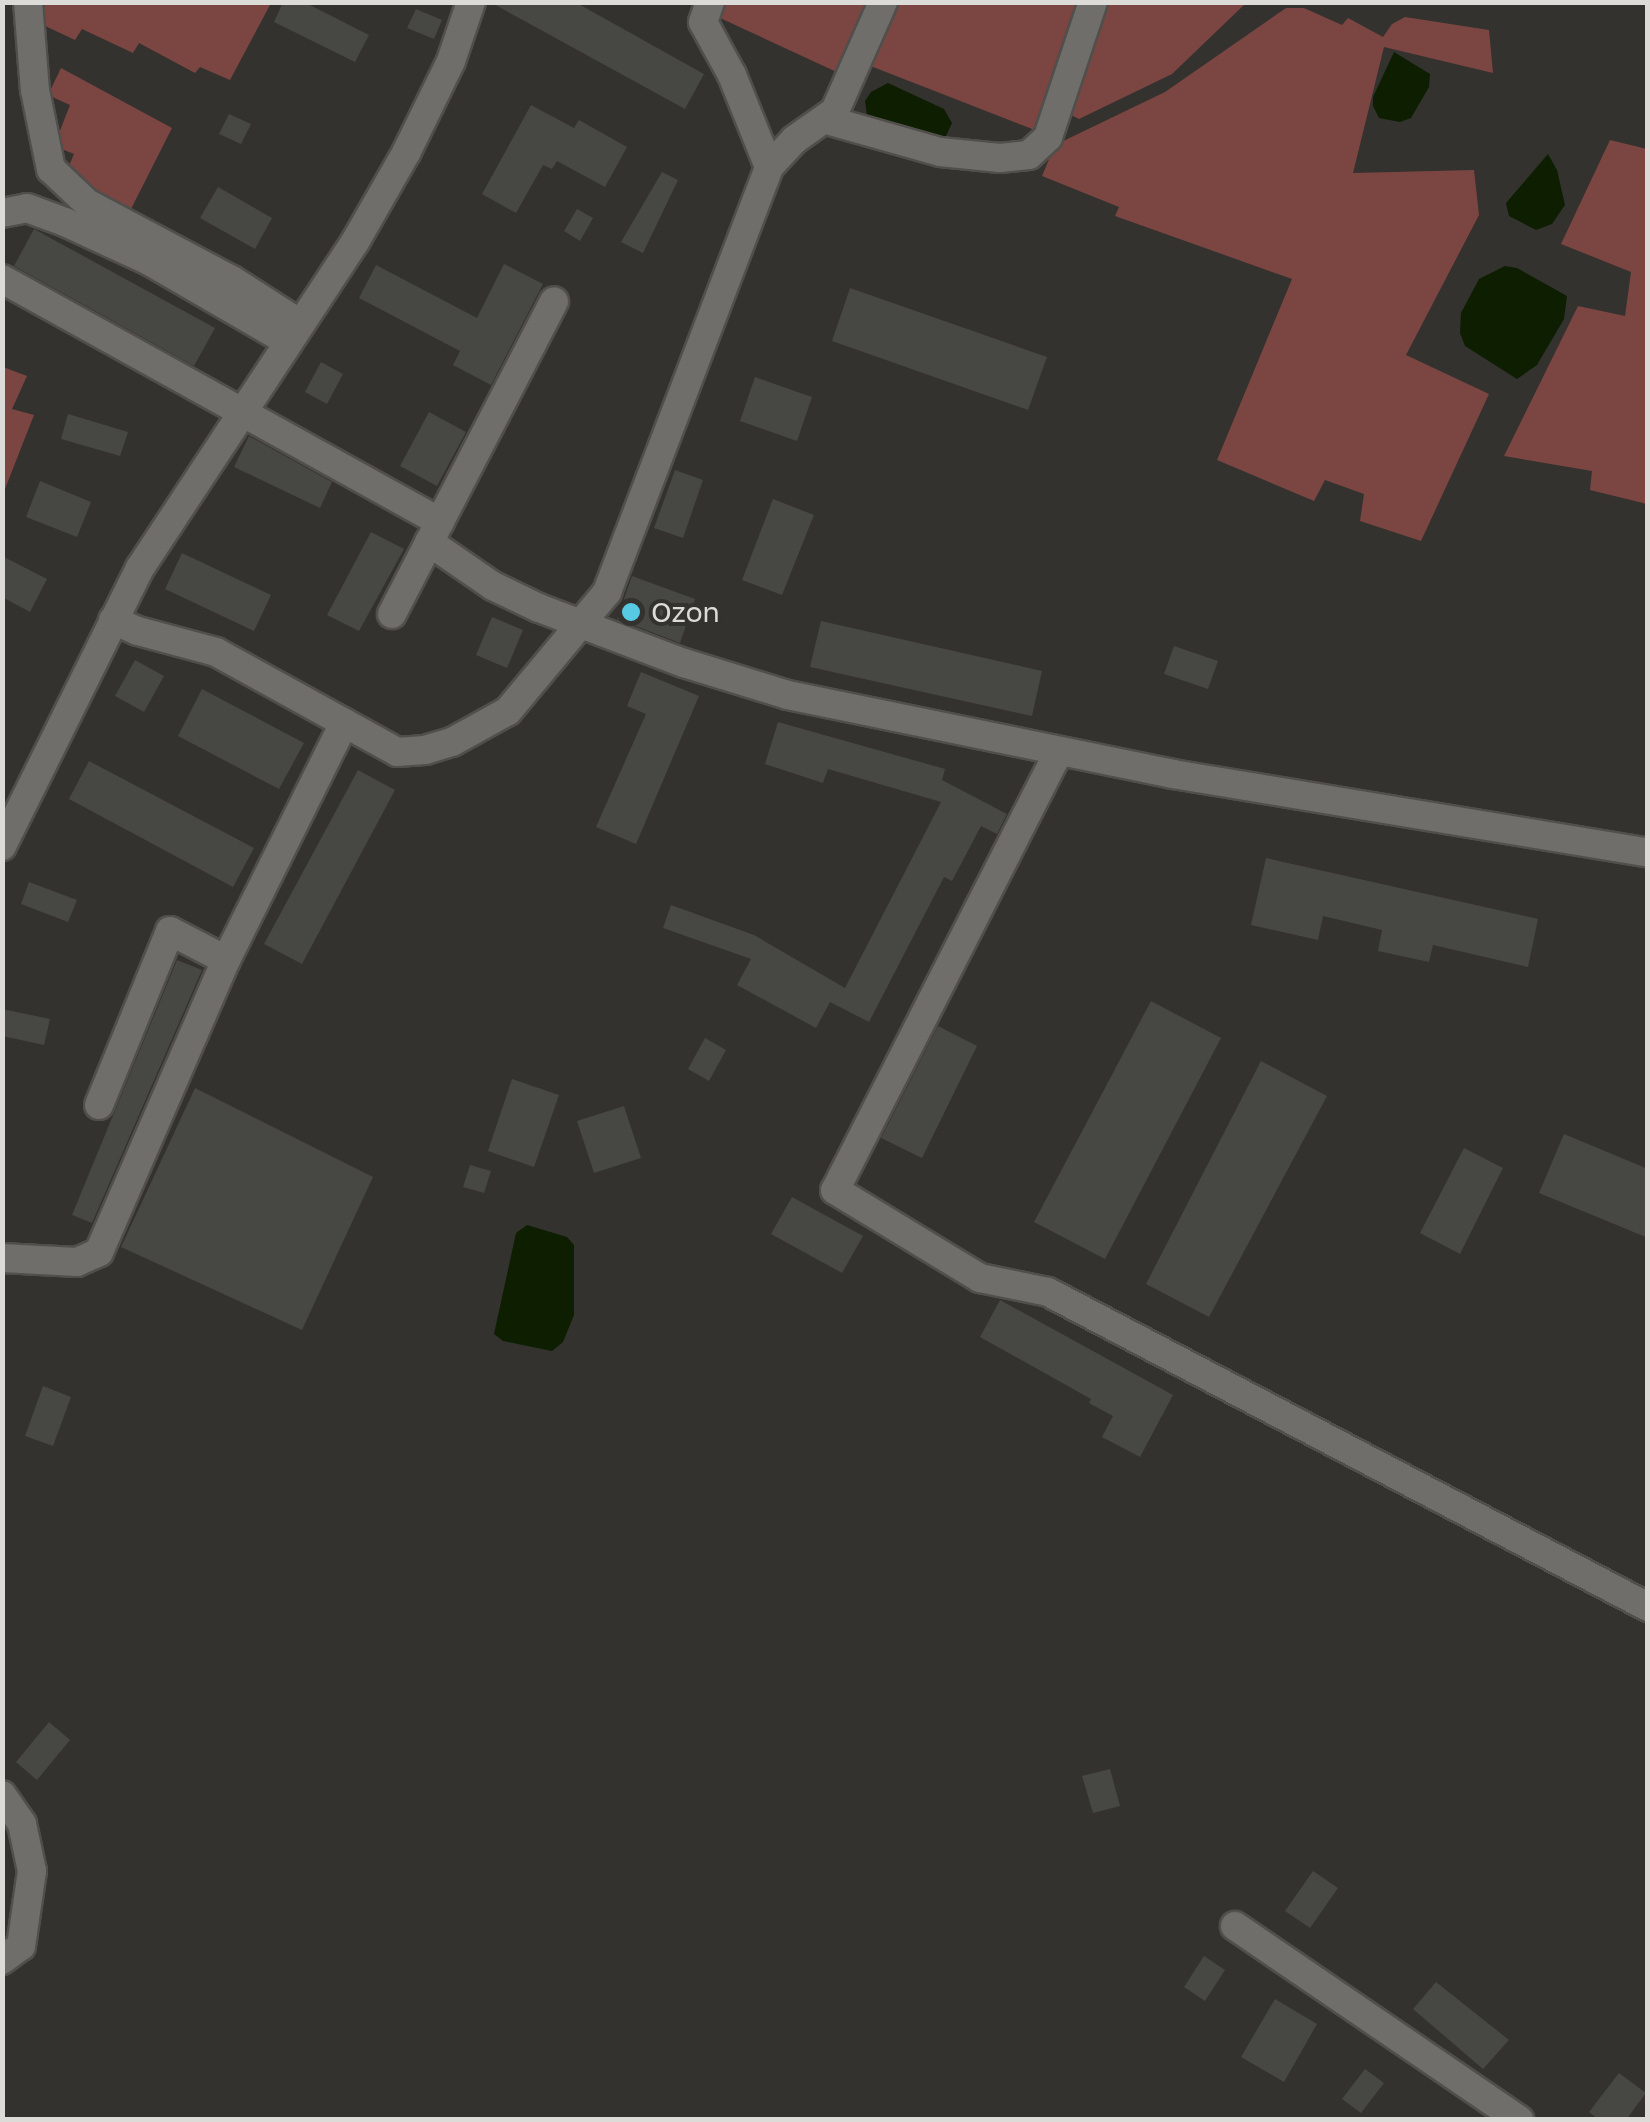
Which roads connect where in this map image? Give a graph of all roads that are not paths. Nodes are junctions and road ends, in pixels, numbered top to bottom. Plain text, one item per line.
1 (28, 2) edge
2 (471, 2) edge
3 (710, 2) edge
4 (884, 2) edge
5 (1093, 2) edge
6 (827, 120) junction
7 (768, 168) junction
8 (2, 214) edge
9 (2, 279) edge
10 (554, 302) dead end
11 (293, 332) junction
12 (239, 413) junction
13 (434, 532) junction
14 (392, 614) dead end
15 (113, 620) junction
16 (583, 626) junction
17 (344, 723) junction
18 (1059, 751) junction
19 (2, 846) edge
20 (1648, 853) edge
21 (226, 960) junction
22 (99, 1104) dead end
23 (2, 1258) edge
24 (1648, 1607) edge
25 (2, 1795) edge
26 (1235, 1926) dead end
27 (2, 1960) edge
28 (1519, 2120) edge

1 - 11 street
2 - 11 street
3 - 7 street
4 - 6 street
5 - 6 street
6 - 7 street
7 - 16 street
8 - 11 street
9 - 12 street
10 - 13 street
11 - 12 street
12 - 13 street
12 - 15 street
13 - 14 street
13 - 16 street
15 - 17 street
15 - 19 street
16 - 17 street
16 - 18 street
17 - 21 street
18 - 20 street
18 - 24 street
21 - 22 street
21 - 23 street
25 - 27 street
26 - 28 street

